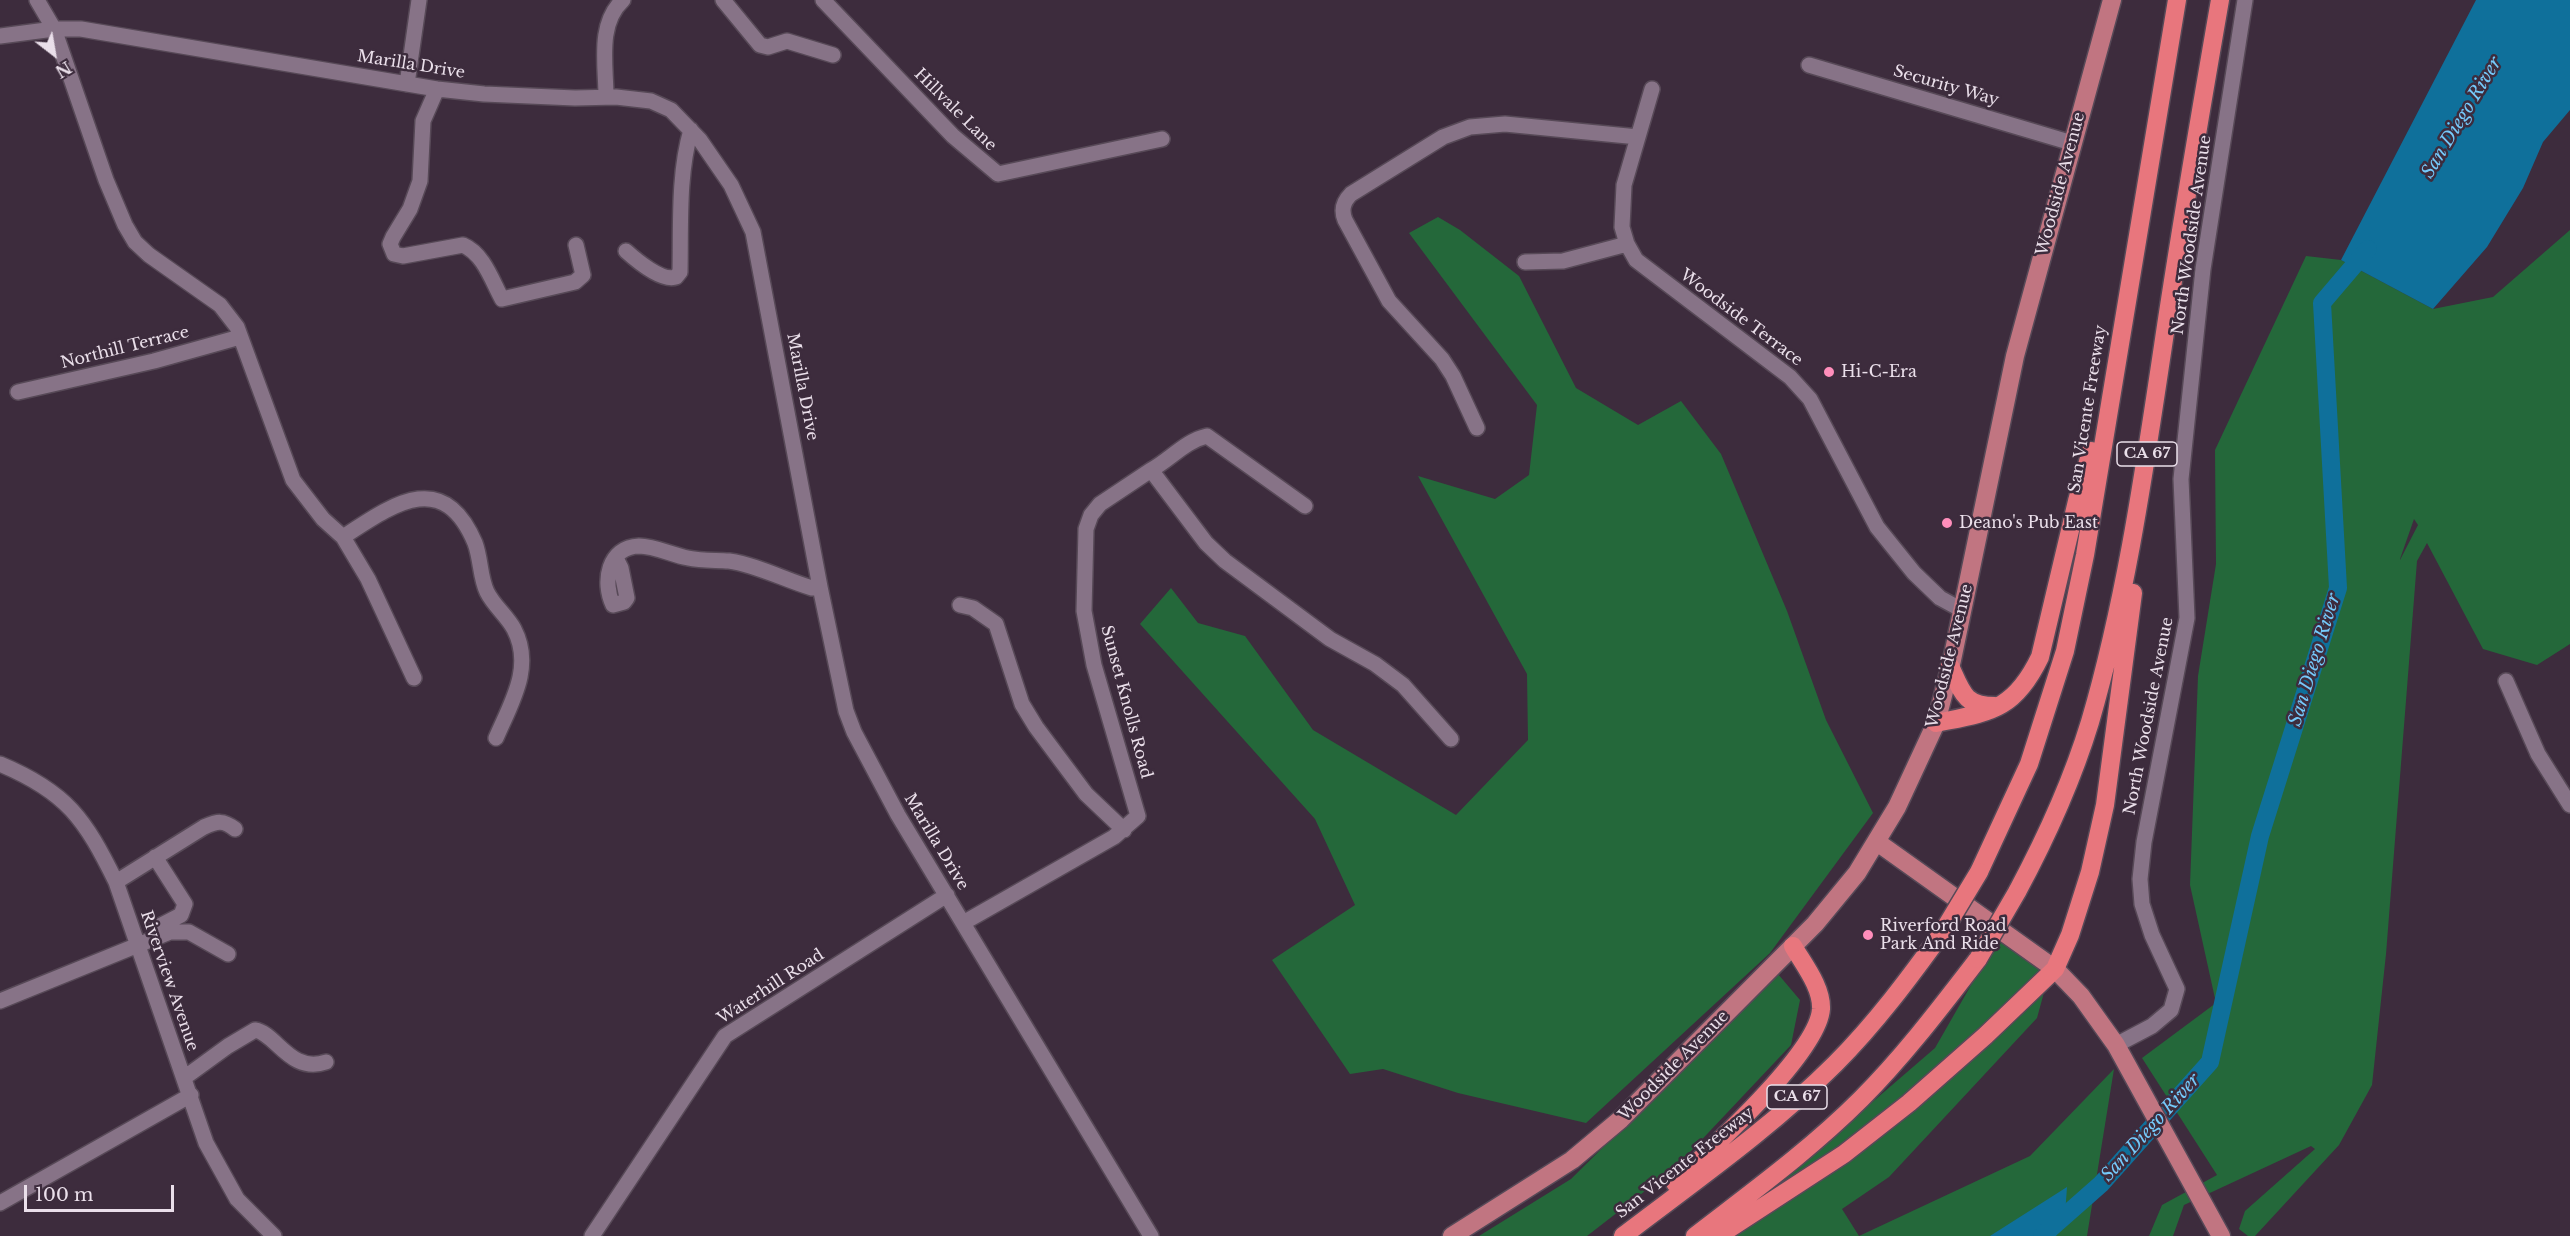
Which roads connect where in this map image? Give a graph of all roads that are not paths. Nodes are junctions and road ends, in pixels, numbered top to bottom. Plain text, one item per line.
1 (37, 0) edge
2 (419, 0) edge
3 (723, 0) edge
4 (823, 0) edge
5 (2112, 0) edge
6 (2177, 0) edge
7 (2220, 0) edge
8 (2245, 0) edge
9 (620, 1) edge
10 (54, 28) junction
11 (0, 36) edge
12 (833, 56) dead end
13 (1809, 65) dead end
14 (407, 84) junction
15 (437, 88) junction
16 (1652, 89) dead end
17 (606, 97) junction
18 (692, 130) junction
19 (1638, 137) junction
20 (1162, 139) dead end
21 (2072, 143) junction
22 (1628, 244) junction
23 (576, 245) dead end
24 (626, 250) dead end
25 (1525, 262) dead end
26 (240, 337) junction
27 (2114, 372) junction
28 (18, 392) dead end
29 (1477, 428) dead end
30 (1152, 470) junction
31 (2140, 500) junction
32 (1305, 506) dead end
33 (343, 537) junction
34 (616, 558) dead end
35 (820, 587) junction
36 (960, 605) dead end
37 (1962, 610) junction
38 (1950, 666) junction
39 (414, 678) dead end
40 (2506, 681) dead end
41 (2000, 707) junction
42 (1936, 723) junction
43 (496, 738) dead end
44 (1451, 739) dead end
45 (0, 764) edge
46 (2570, 805) edge
47 (235, 829) dead end
48 (1124, 830) junction
49 (1877, 842) junction
50 (155, 857) junction
51 (116, 882) junction
52 (947, 896) junction
53 (963, 923) junction
54 (136, 943) junction
55 (1793, 946) junction
56 (228, 954) dead end
57 (2055, 969) junction
58 (0, 1001) edge
59 (2116, 1045) junction
60 (326, 1062) dead end
61 (184, 1078) junction
62 (190, 1095) junction
63 (2, 1196) edge
64 (274, 1236) edge
65 (592, 1236) edge
66 (1151, 1236) edge
67 (1452, 1236) edge
68 (1613, 1236) edge
69 (1623, 1236) edge
70 (1695, 1236) edge
71 (1718, 1236) edge
72 (2221, 1236) edge

1 - 10 street
2 - 14 street
3 - 12 street
4 - 20 street, Hillvale Lane
5 - 21 main road, Woodside Avenue
6 - 27 highway, San Vicente Freeway / CA 67
7 - 31 highway, CA 67
8 - 59 street, North Woodside Avenue
9 - 17 street
10 - 11 street
10 - 14 street, Marilla Drive
10 - 26 street
13 - 21 street, Security Way
14 - 15 street, Marilla Drive
15 - 17 street, Marilla Drive
15 - 23 street
16 - 19 street, Woodside Terrace
17 - 18 street, Marilla Drive
18 - 24 street
18 - 35 street, Marilla Drive
19 - 22 street, Woodside Terrace
19 - 29 street
21 - 37 main road, Woodside Avenue
22 - 25 street
22 - 37 street, Woodside Terrace
26 - 28 street, Northill Terrace
26 - 33 street
27 - 41 highway
27 - 69 highway, San Vicente Freeway / CA 67, bridge
30 - 32 street
30 - 44 street
30 - 48 street, Sunset Knolls Road
31 - 57 highway
31 - 70 highway, CA 67, bridge
33 - 39 street
33 - 43 street
34 - 35 street
35 - 52 street, Marilla Drive
36 - 48 street
37 - 38 main road, Woodside Avenue
38 - 41 highway
38 - 42 main road, Woodside Avenue
40 - 46 street
41 - 42 highway
42 - 49 main road, Woodside Avenue
45 - 51 street, Riverview Avenue
47 - 50 street
48 - 53 street
49 - 55 main road, Woodside Avenue
49 - 57 main road
50 - 51 street
50 - 54 street
51 - 54 street, Riverview Avenue
52 - 53 street, Marilla Drive
52 - 65 street, Waterhill Road
53 - 66 street, Marilla Drive
54 - 56 street
54 - 58 street
54 - 61 street, Riverview Avenue
55 - 67 main road, Woodside Avenue
55 - 68 highway
57 - 59 main road
57 - 71 highway
59 - 72 main road
60 - 61 street
61 - 62 street, Riverview Avenue
62 - 63 street
62 - 64 street, Riverview Avenue

